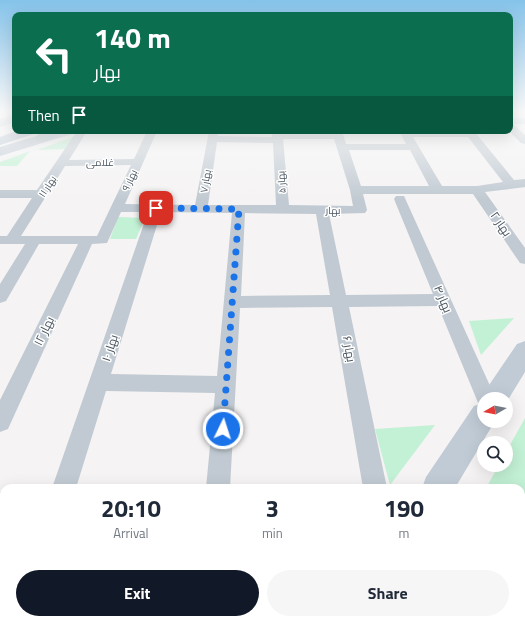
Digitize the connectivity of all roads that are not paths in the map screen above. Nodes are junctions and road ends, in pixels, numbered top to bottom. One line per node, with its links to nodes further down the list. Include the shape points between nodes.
1 (13, 141): 12 (main road)
2 (30, 141): 12 (street)
3 (76, 141): 14 (street, بهار ۱۱)
4 (147, 141): 13 (street, بهار ۹)
5 (212, 141): 25 (street, بهار ۷)
6 (277, 141): 27 (street, بهار ۵)
7 (340, 141): 10 (street)
8 (410, 141): 11 (street)
9 (477, 141): 16 (street)
10 (342, 147): 11 (street); 18 (street)
11 (413, 147): 17 (street)
12 (0, 149)
13 (138, 162): 14 (street, غلامی); 23 (street, بهار ۹)
14 (62, 163): 21 (street, بهار ۱۱)
15 (525, 183): 16 (street)
16 (512, 184): 19 (street)
17 (437, 189): 18 (street); 19 (street)
18 (356, 190): 28 (street, بهار, via 360,210)
19 (477, 190): 32 (street, بهار ۲)
20 (0, 194): 21 (street)
21 (42, 194): 29 (street, بهار ۱۱)
22 (400, 199): 34 (street, بهار ۴)
23 (117, 208): 24 (street, بهار); 31 (street, بهار ۹)
24 (156, 208): 25 (street, بهار); 38 (street, بهار ۱۰)
25 (200, 208): 26 (street, بهار)
26 (239, 209): 27 (street, بهار); 36 (street)
27 (283, 209): 28 (street, بهار)
28 (322, 210): 35 (street, بهار ۶)
29 (6, 240): 30 (street)
30 (35, 240): 31 (street); 33 (street)
31 (94, 240): 42 (street, بهار ۱۲)
32 (525, 259)
33 (0, 297)
34 (444, 300): 35 (street); 40 (street, بهار ۴)
35 (340, 301): 36 (street); 46 (street, بهار ۶)
36 (233, 302): 39 (street)
37 (525, 351): 41 (street)
38 (99, 382): 39 (street); 44 (street, بهار ۱۰)
39 (226, 385): 45 (street)
40 (483, 392)
41 (499, 392)
42 (0, 422)
43 (477, 426): 47 (street)
44 (65, 484)
45 (218, 484)
46 (374, 484)
47 (440, 484)

